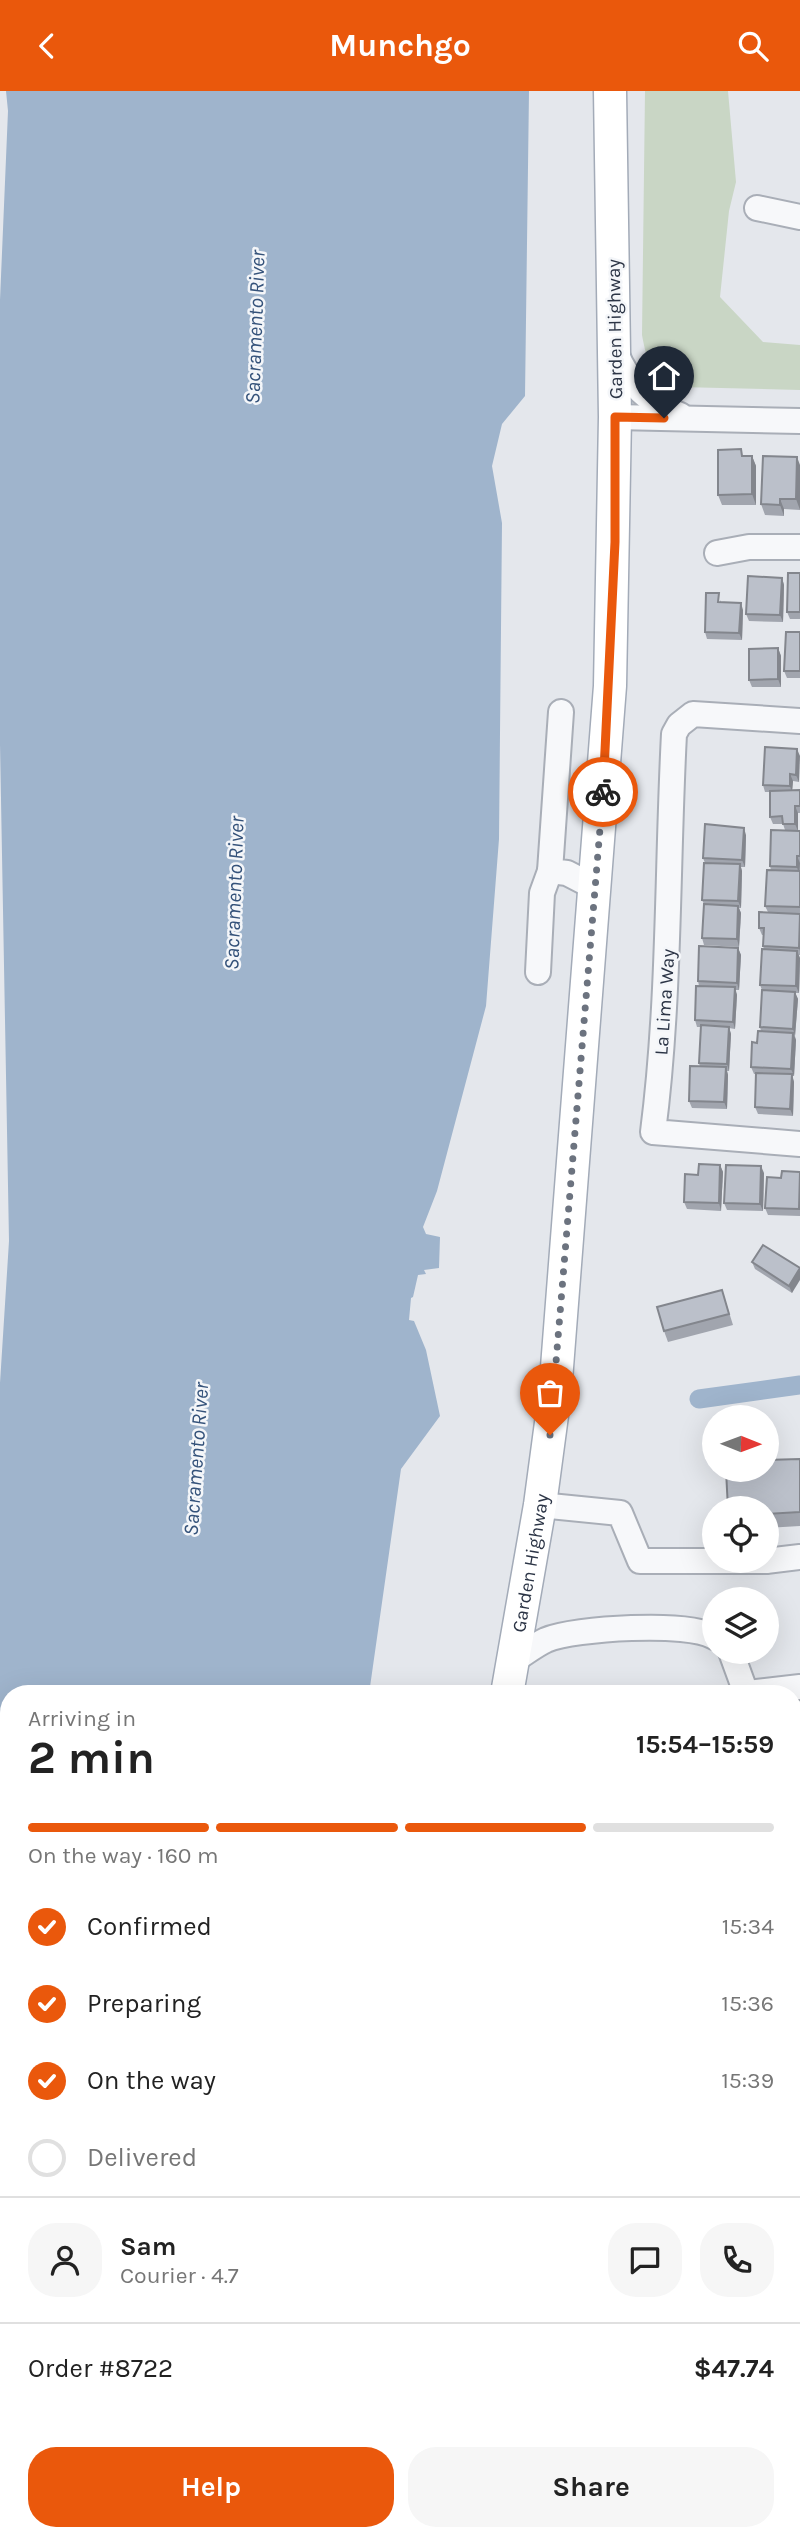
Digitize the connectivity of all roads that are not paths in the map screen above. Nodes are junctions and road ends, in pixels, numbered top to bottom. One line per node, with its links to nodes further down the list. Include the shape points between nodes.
1 (610, 91): 4 (main road, Garden Highway)
2 (757, 208): 3 (street)
3 (800, 217)
4 (614, 348): 5 (main road, Garden Highway); 6 (street, via 632,383 651,401)
5 (615, 417): 6 (street); 13 (main road, Garden Highway, via 610,673)
6 (691, 419): 7 (street)
7 (800, 421)
8 (800, 547): 9 (street)
9 (717, 552)
10 (561, 712): 12 (street)
11 (800, 720): 15 (street, La Lima Way, via 693,714 674,734 670,909 653,1132)
12 (550, 871): 13 (street, via 567,873); 14 (street, via 542,893)
13 (596, 888): 16 (main road, Garden Highway, via 555,1393)
14 (538, 972)
15 (800, 1144)
16 (540, 1505): 19 (street, via 620,1513 640,1561); 21 (main road, Garden Highway)
17 (800, 1557): 18 (street)
18 (779, 1559)
19 (702, 1561)
20 (702, 1630): 21 (street, via 584,1632 547,1640)
21 (514, 1660): 23 (main road, Garden Highway)
22 (734, 1664): 24 (street)
23 (509, 1685)
24 (740, 1685)

